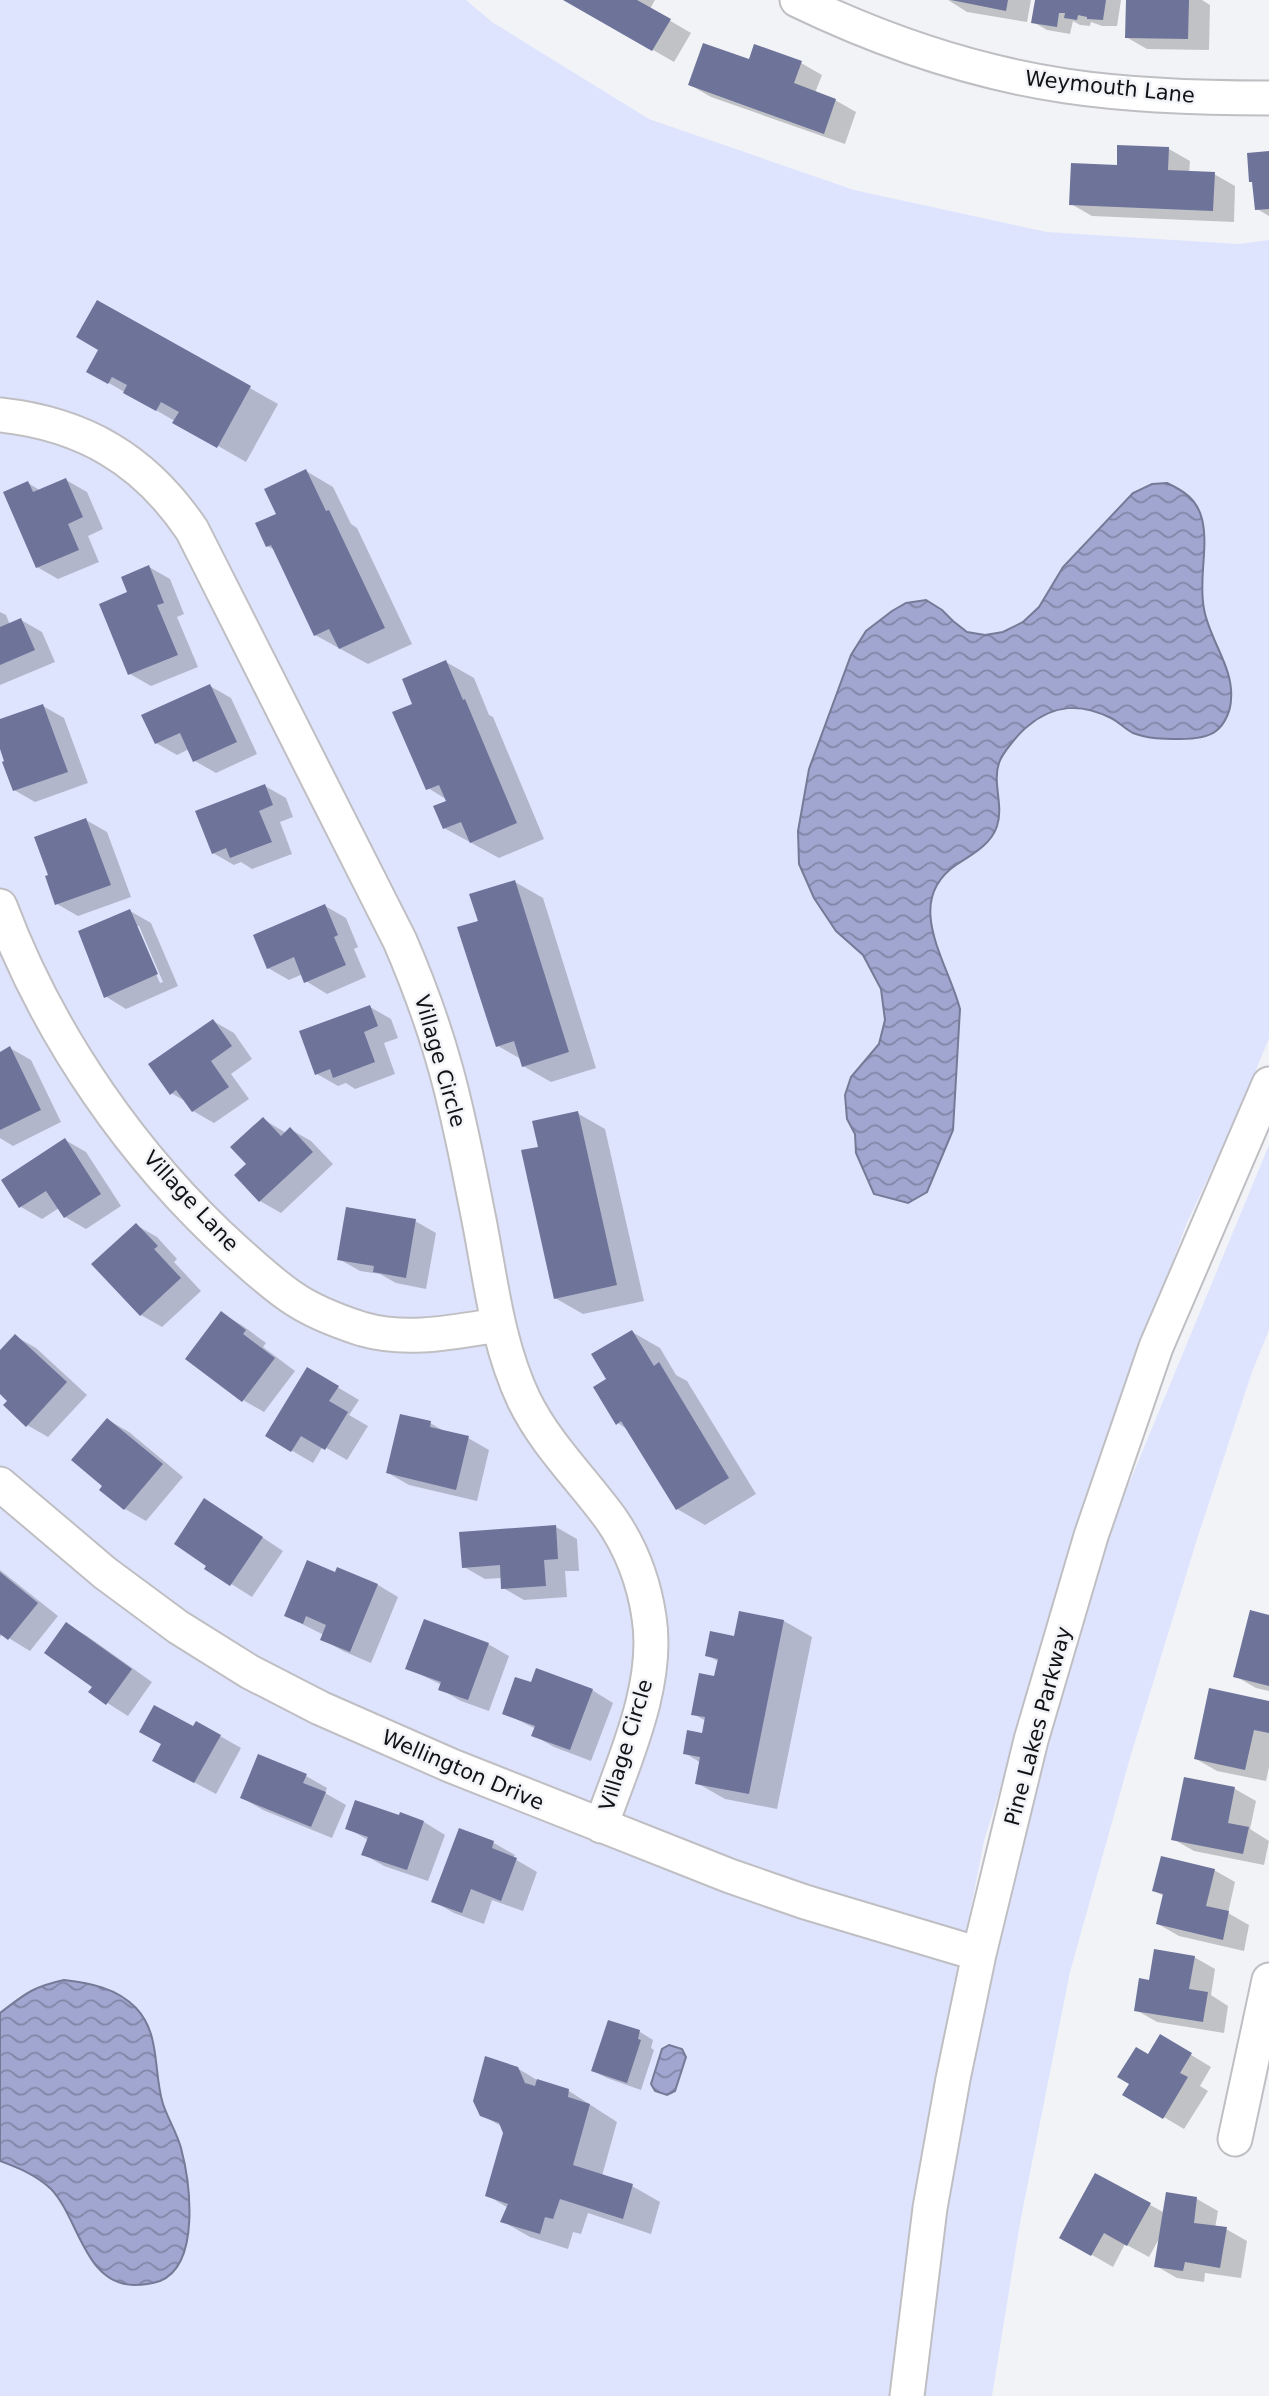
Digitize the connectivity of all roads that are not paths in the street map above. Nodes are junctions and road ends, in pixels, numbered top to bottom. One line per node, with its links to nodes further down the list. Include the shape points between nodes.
1 (797, 0): 2 (street, Weymouth Lane, via 911,47 1028,79 1126,93)
2 (1269, 98)
3 (0, 415): 6 (street, Village Circle, via 45,422 109,448 154,482 192,530 386,913 421,993 458,1117)
4 (0, 906): 6 (street, Village Lane, via 39,996 92,1082 180,1195 260,1272 306,1306 380,1333 411,1336)
5 (1269, 1084): 9 (street, Pine Lakes Parkway, via 1156,1347 1091,1536 1031,1740)
6 (498, 1325): 8 (street, Village Circle, via 534,1419 616,1528 647,1604 651,1637 648,1684)
7 (0, 1484): 8 (street, Wellington Drive, via 105,1573 250,1672 376,1734)
8 (601, 1826): 9 (street, Wellington Drive, via 805,1902)
9 (979, 1954): 12 (street, Pine Lakes Parkway, via 930,2208)
10 (1269, 1980): 11 (street)
11 (1235, 2139)
12 (907, 2396)

